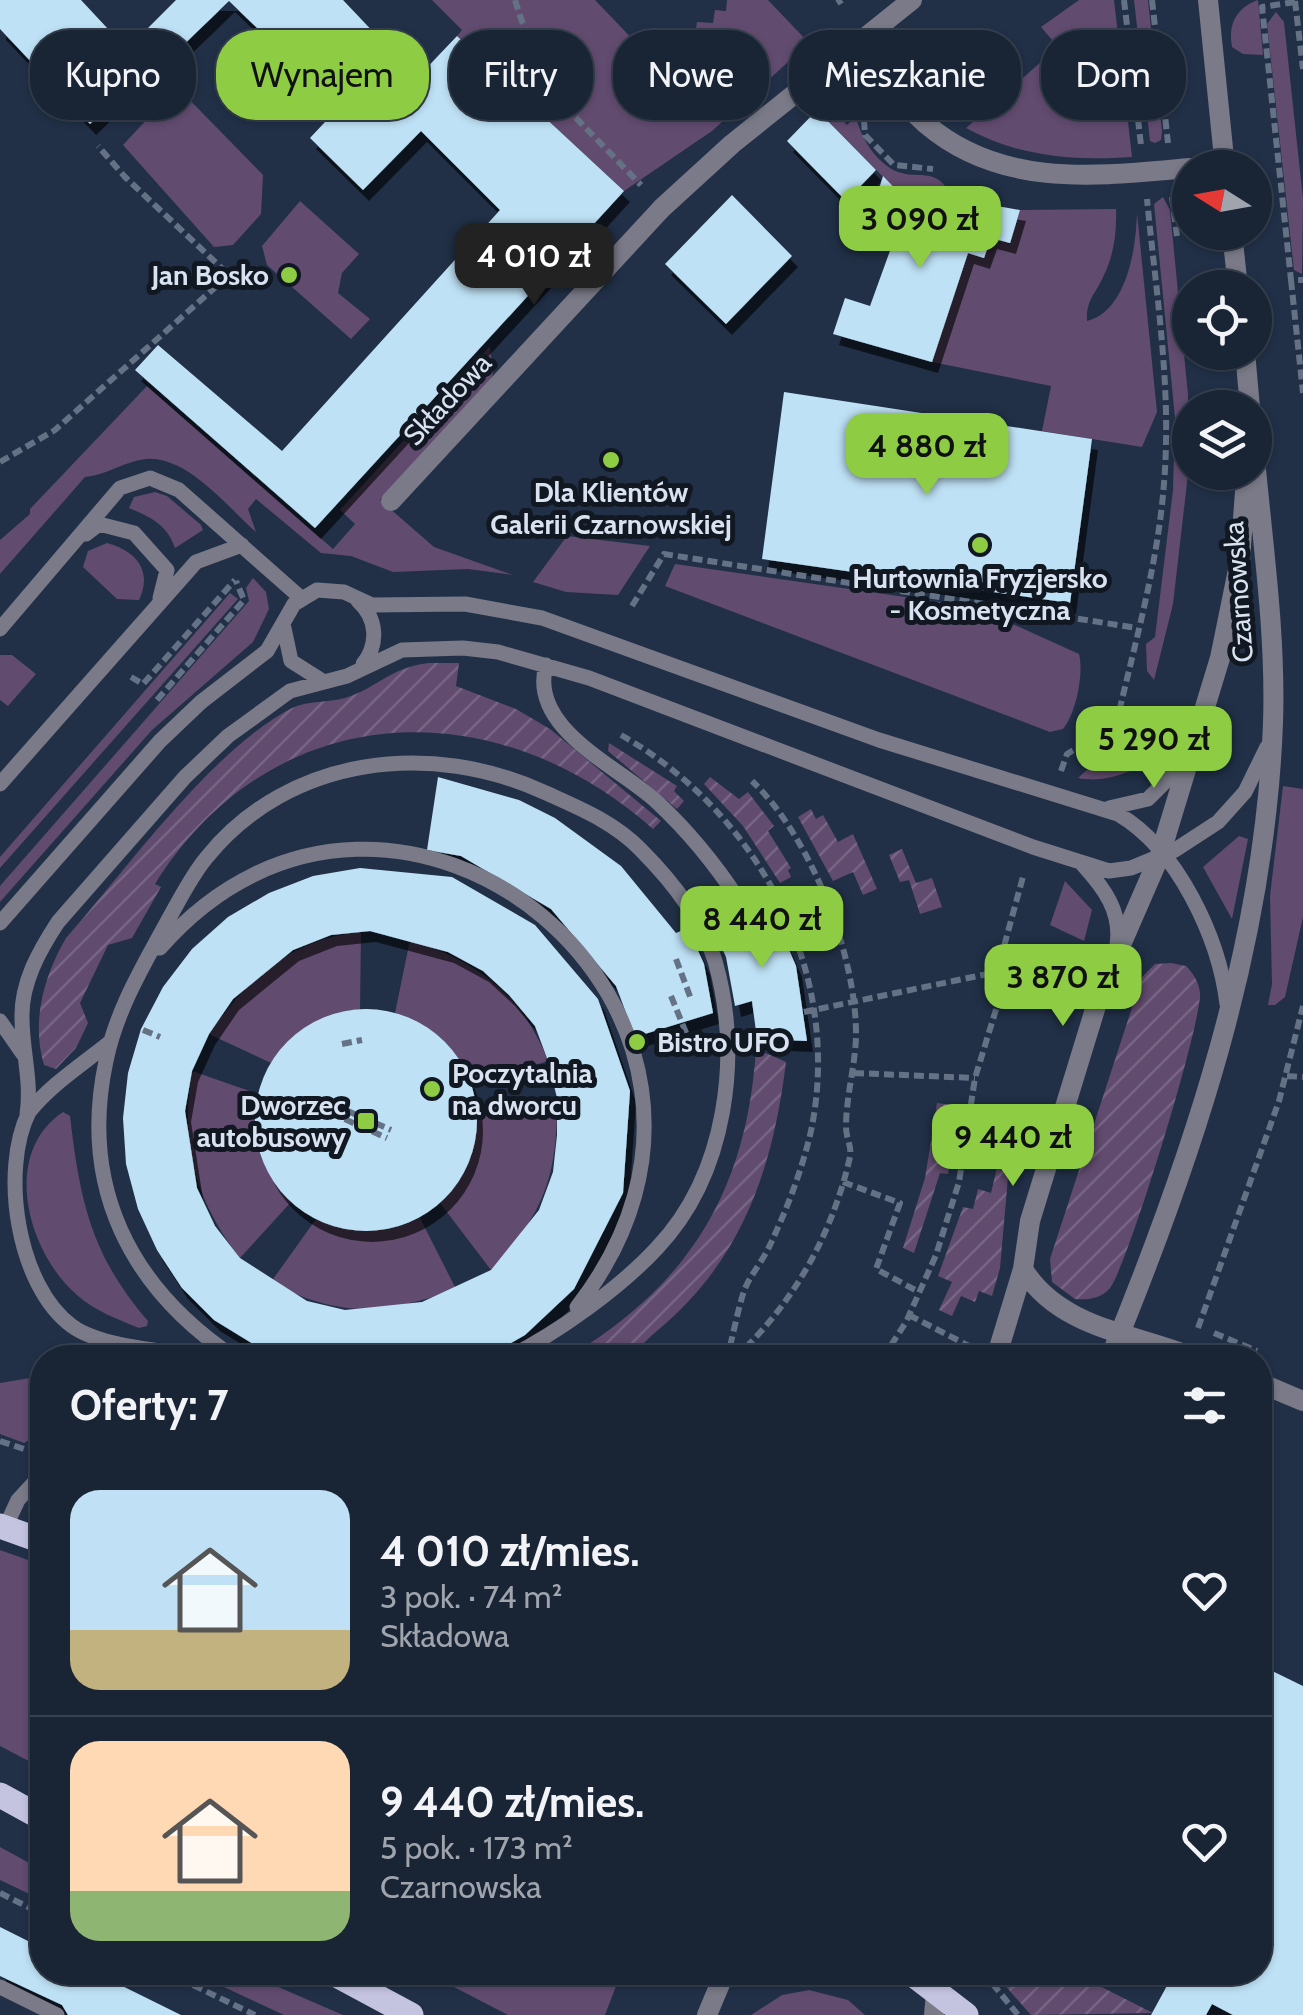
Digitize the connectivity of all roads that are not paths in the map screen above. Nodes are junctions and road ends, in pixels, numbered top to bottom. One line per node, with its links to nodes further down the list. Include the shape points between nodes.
1 (912, 0): 3 (street, Składowa)
2 (1208, 0): 6 (street)
3 (872, 30)
4 (789, 99): 10 (street, Składowa, via 662,208)
5 (923, 120): 7 (street, via 980,156 1024,171 1078,178)
6 (1223, 150)
7 (1172, 170)
8 (1244, 490): 22 (street, Czarnowska, via 1234,594)
9 (1257, 490): 21 (street, Czarnowska)
10 (391, 502)
11 (76, 542): 12 (lane, via 120,488 150,478 179,490); 15 (lane, via 99,524 134,534 166,570); 17 (lane)
12 (242, 545): 13 (lane); 15 (lane, via 196,562)
13 (301, 598): 14 (lane, via 331,589); 16 (lane)
14 (358, 601): 19 (lane, via 374,633); 24 (lane, via 465,604 542,618 879,740)
15 (156, 606): 23 (lane)
16 (284, 626): 20 (lane, via 291,661); 28 (lane, via 268,651 160,741)
17 (0, 629)
18 (546, 665): 19 (lane, via 498,652 433,647 402,650); 26 (lane); 27 (lane, via 546,702 560,722 658,802)
19 (358, 669): 20 (lane)
20 (321, 680): 34 (lane, via 290,691 228,736 58,922 24,990)
21 (1273, 724): 25 (lane, via 1258,772 1238,802 1204,832); 32 (street, Czarnowska, via 1260,869)
22 (1196, 742): 24 (lane, via 1148,799 1120,808); 25 (street, Czarnowska)
23 (0, 784)
24 (1095, 806): 25 (lane, via 1133,824)
25 (1160, 855): 26 (lane, via 1116,871); 29 (street, Czarnowska); 32 (lane, via 1212,934)
26 (1083, 866): 29 (lane, via 1112,903)
27 (738, 899)
28 (0, 923)
29 (1116, 954): 38 (street, Czarnowska, via 1030,1220)
30 (142, 970): 33 (lane); 39 (lane, via 179,927 224,892 274,867 330,854 386,851 443,861 496,881 543,912 583,953 614,1000 634,1054 644,1110 642,1166 627,1222 603,1273); 39 (lane, via 206,858 241,822 332,772 414,762 500,775 611,824 638,846 675,888 714,958 726,1015 723,1111 702,1179 660,1246)
31 (0, 1021): 34 (lane)
32 (1226, 1023): 40 (street, Czarnowska)
33 (110, 1042): 35 (lane); 42 (lane, via 99,1095 109,1201 159,1294)
34 (27, 1062): 35 (lane)
35 (28, 1114): 36 (lane)
36 (14, 1139): 37 (lane); 41 (lane, via 8,1194 13,1228 52,1307 74,1328)
37 (0, 1154)
38 (1023, 1269): 40 (street, via 1055,1308); 44 (street, Czarnowska)
39 (568, 1318): 43 (lane)
40 (1120, 1332): 45 (street, Czarnowska); 46 (street)
41 (138, 1345)
42 (216, 1345)
43 (527, 1345)
44 (1000, 1345)
45 (1115, 1345)
46 (1158, 1345)
47 (1272, 1388): 48 (street)
48 (1303, 1400)
49 (30, 1487): 50 (lane)
50 (3, 1526): 51 (main road)
51 (30, 1536)
52 (0, 1795): 53 (main road)
53 (30, 1811)
54 (355, 1985): 59 (main road)
55 (719, 1985): 60 (street)
56 (0, 1987): 58 (lane)
57 (936, 1993): 61 (main road)
58 (57, 2015)
59 (412, 2015)
60 (707, 2015)
61 (966, 2015)

